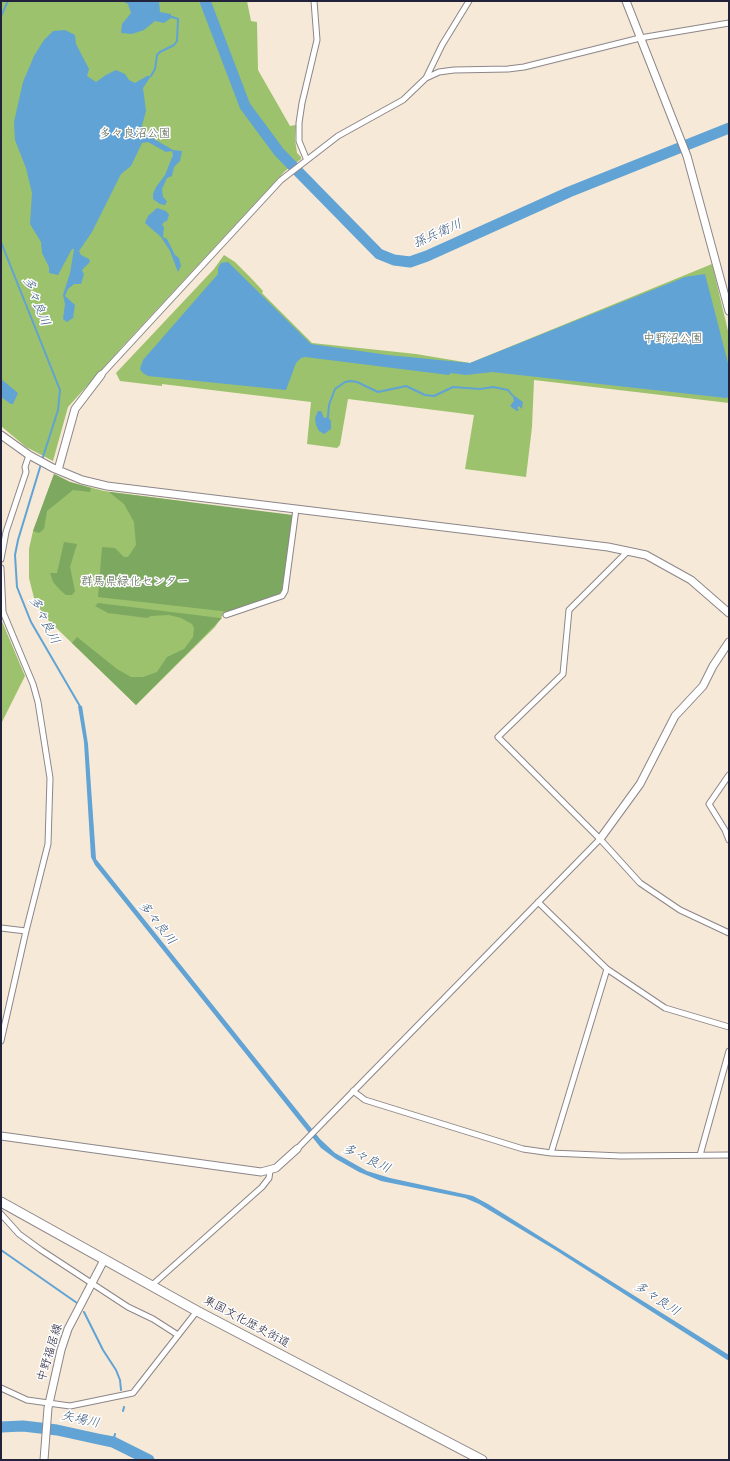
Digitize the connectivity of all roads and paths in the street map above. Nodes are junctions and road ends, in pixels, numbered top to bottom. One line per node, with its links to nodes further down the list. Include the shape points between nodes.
1 (314, 1): 7 (street, via 317,40 299,123 299,141)
2 (469, 1): 6 (street, via 442,45)
3 (626, 1): 5 (street)
4 (729, 23): 5 (street)
5 (640, 38): 6 (street, via 524,67 454,70 439,72); 8 (street, via 687,154)
6 (426, 78): 7 (street, via 395,105 355,125)
7 (304, 160): 9 (street, via 289,172 170,298)
8 (729, 311)
9 (101, 375): 12 (street, via 75,409)
10 (1, 435): 11 (street)
11 (30, 456): 12 (street); 15 (street, via 6,532)
12 (58, 470): 13 (street, via 82,480 107,486)
13 (296, 509): 14 (street); 19 (street, via 285,591 282,596)
14 (628, 551): 18 (street, via 646,555 691,580); 22 (street, via 569,610 563,674 498,737)
15 (1, 559)
16 (1, 568): 17 (street)
17 (2, 612): 26 (street, via 36,696 43,725 50,778 48,844)
18 (729, 613)
19 (226, 615)
20 (729, 642): 22 (street, via 713,666 704,686 675,716 640,784)
21 (729, 775): 23 (street, via 709,804)
22 (600, 839): 24 (street); 27 (street, via 653,893 680,910)
23 (729, 840)
24 (538, 902): 28 (street); 32 (street)
25 (1, 928): 26 (street)
26 (26, 931): 30 (street)
27 (729, 933)
28 (607, 969): 29 (street, via 665,1008); 35 (street)
29 (729, 1027)
30 (1, 1041)
31 (729, 1052): 36 (street)
32 (353, 1091): 34 (street); 35 (street, via 365,1100 505,1144)
33 (1, 1136): 38 (street, via 232,1169)
34 (297, 1149): 38 (street)
35 (551, 1153): 36 (street, via 621,1156)
36 (700, 1155): 37 (street)
37 (729, 1155)
38 (270, 1171): 43 (street, via 269,1178 262,1187)
39 (1, 1202): 41 (highway, 東国文化歴史街道)
40 (1, 1214): 42 (street, via 19,1234)
41 (104, 1260): 42 (street, 中野福居線); 43 (highway, 東国文化歴史街道)
42 (92, 1283): 45 (street); 47 (street, 中野福居線, via 68,1328)
43 (152, 1286): 44 (highway, 東国文化歴史街道)
44 (196, 1311): 45 (street); 49 (highway, 東国文化歴史街道)
45 (178, 1335): 47 (street, via 133,1394 70,1406)
46 (1, 1388): 47 (street, via 27,1400)
47 (48, 1405): 48 (street, 中野福居線)
48 (44, 1460)
49 (482, 1460)

